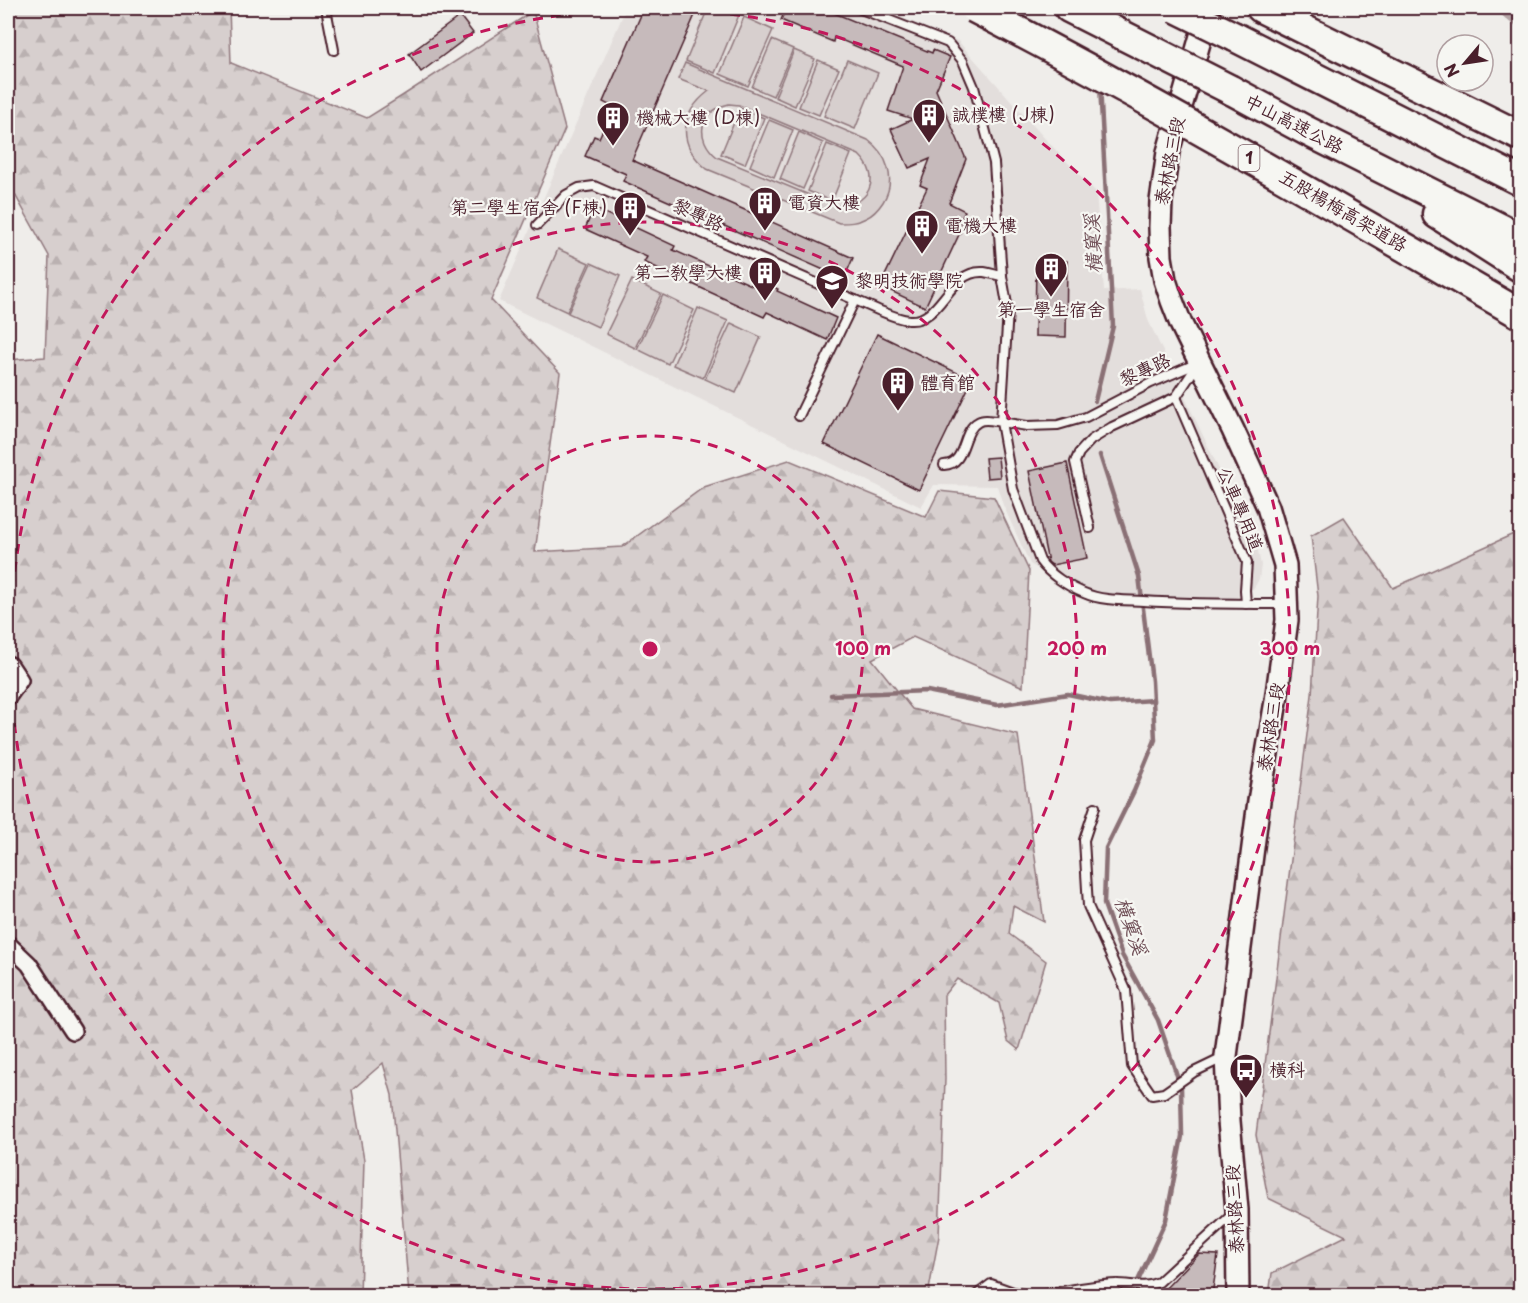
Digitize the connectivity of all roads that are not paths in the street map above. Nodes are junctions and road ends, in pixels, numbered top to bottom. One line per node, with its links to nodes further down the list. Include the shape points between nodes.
1 (329, 8): 9 (lane)
2 (858, 8): 18 (lane, via 948,43 963,61 994,163)
3 (969, 8): 10 (lane)
4 (975, 8): 20 (highway, 五股楊梅高架道路 / 1, bridge, via 1168,111)
5 (1069, 8): 11 (highway, 中山高速公路, bridge)
6 (1176, 8): 8 (highway, bridge)
7 (1209, 8): 8 (highway); 10 (main road, 泰林路三段)
8 (1246, 23): 12 (highway); 13 (highway); 14 (highway)
9 (334, 50)
10 (1177, 121): 21 (main road, 泰林路三段, via 1162,192 1161,256 1172,302)
11 (1307, 131): 16 (highway, 中山高速公路); 17 (highway)
12 (1521, 136)
13 (1521, 161)
14 (1521, 181)
15 (537, 225): 19 (lane, 黎專路, via 566,195 594,186)
16 (1521, 238)
17 (1521, 267)
18 (1002, 276): 19 (lane, 黎專路, via 971,273 959,280 933,310 910,320); 24 (lane, via 1008,310)
19 (855, 300): 23 (lane)
20 (1521, 314)
21 (1199, 362): 22 (lane); 24 (lane, 黎專路, via 1086,417 1058,425); 28 (main road, 泰林路三段, via 1268,507 1285,565)
22 (1176, 397): 26 (lane, via 1112,427 1090,440 1079,453 1075,462); 27 (lane, 公車專用道, via 1247,562)
23 (799, 416)
24 (1002, 422): 25 (lane, 黎專路, via 977,422 956,461); 27 (lane, via 1013,489 1047,570 1083,593 1103,598)
25 (944, 465)
26 (1090, 528)
27 (1246, 604): 28 (lane)
28 (1287, 604): 34 (main road, 泰林路三段)
29 (8, 666): 30 (street, via 20,680)
30 (8, 697)
31 (1095, 807): 34 (lane, via 1084,840 1088,906 1126,990 1132,1066 1152,1095 1164,1093)
32 (8, 944): 33 (street, via 29,964)
33 (73, 1031)
34 (1226, 1056): 35 (main road, 泰林路三段)
35 (1237, 1210): 36 (lane, via 1159,1282 1149,1287); 40 (main road, 泰林路三段)
36 (1121, 1285): 38 (lane); 39 (lane)
37 (975, 1296): 38 (lane, via 991,1284)
38 (1035, 1296)
39 (1112, 1296)
40 (1238, 1296)

